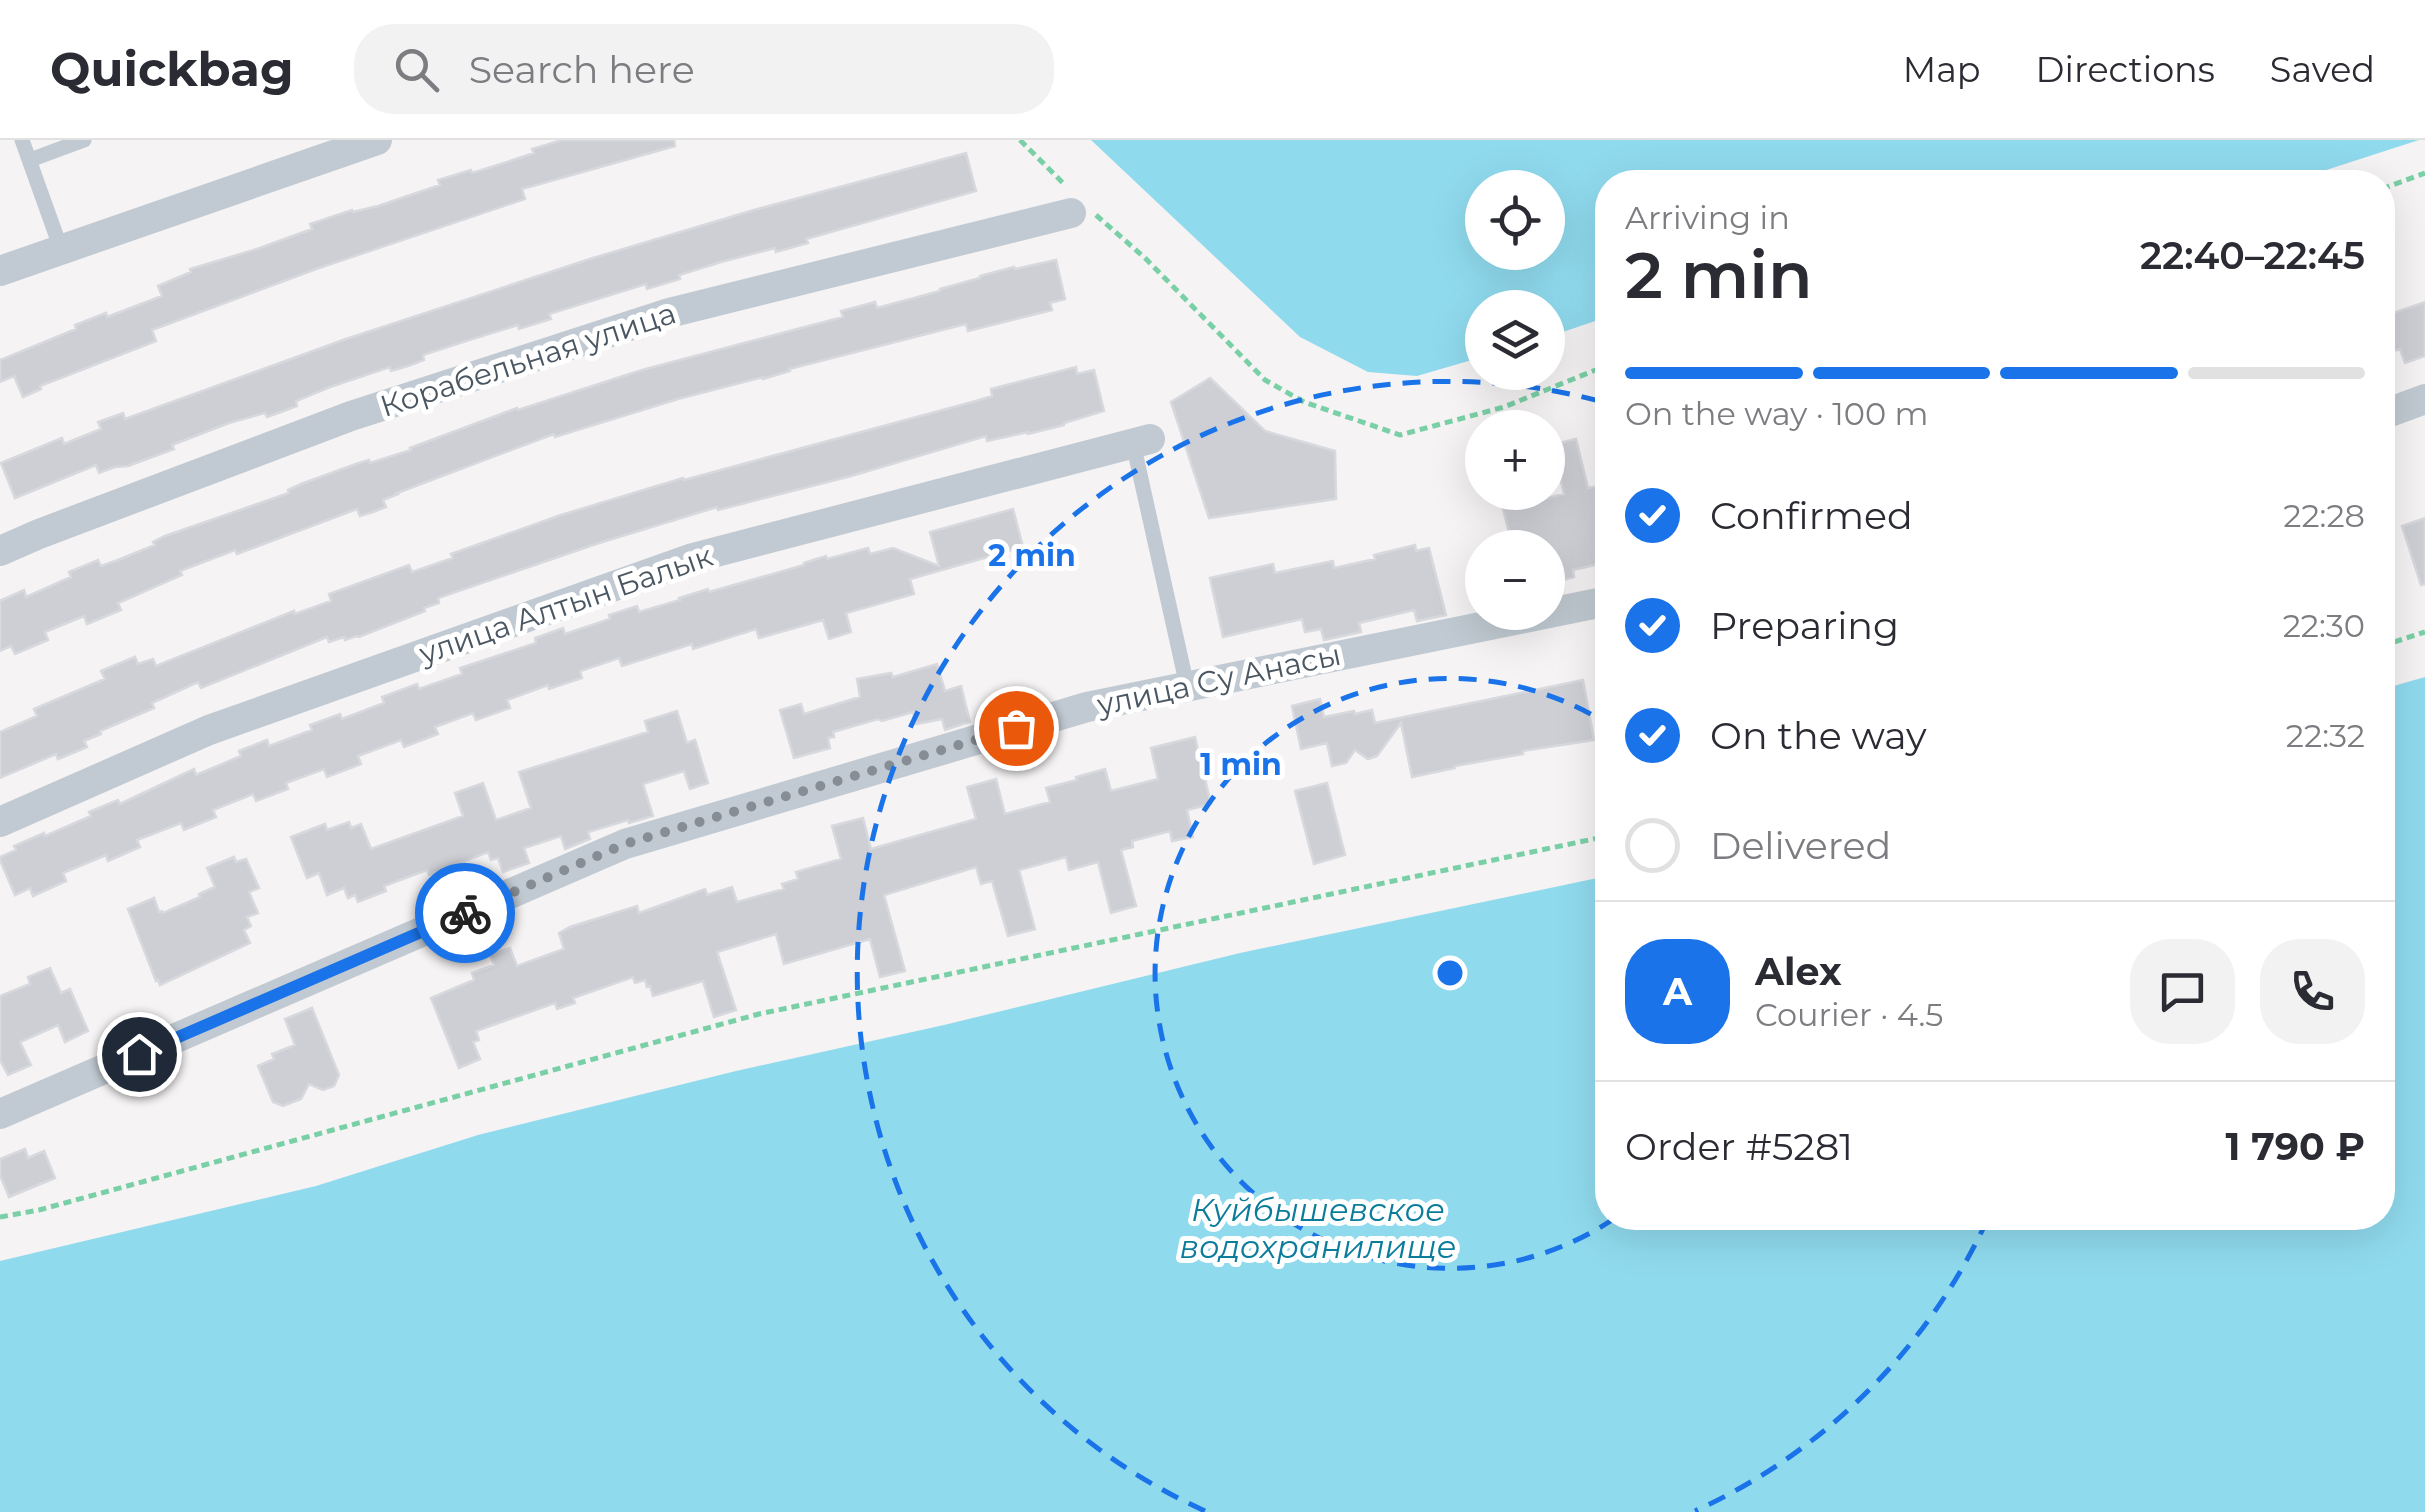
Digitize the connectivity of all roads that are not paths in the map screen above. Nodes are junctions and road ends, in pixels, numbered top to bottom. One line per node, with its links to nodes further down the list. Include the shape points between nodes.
1 (22, 140): 4 (lane)
2 (84, 140): 4 (lane)
3 (362, 142): 6 (street)
4 (30, 160): 6 (lane)
5 (1078, 205): 11 (street, Корабельная улица, via 669,314 351,416)
6 (61, 249): 7 (street)
7 (0, 271)
8 (2425, 399): 9 (street)
9 (2395, 410)
10 (1142, 441): 13 (lane); 14 (street, улица Алтын Балык, via 692,558 208,730)
11 (0, 551)
12 (1595, 604): 13 (street, улица Су Анасы)
13 (1188, 686): 15 (street, улица Су Анасы, via 1087,707 625,844)
14 (0, 822)
15 (0, 1114)

